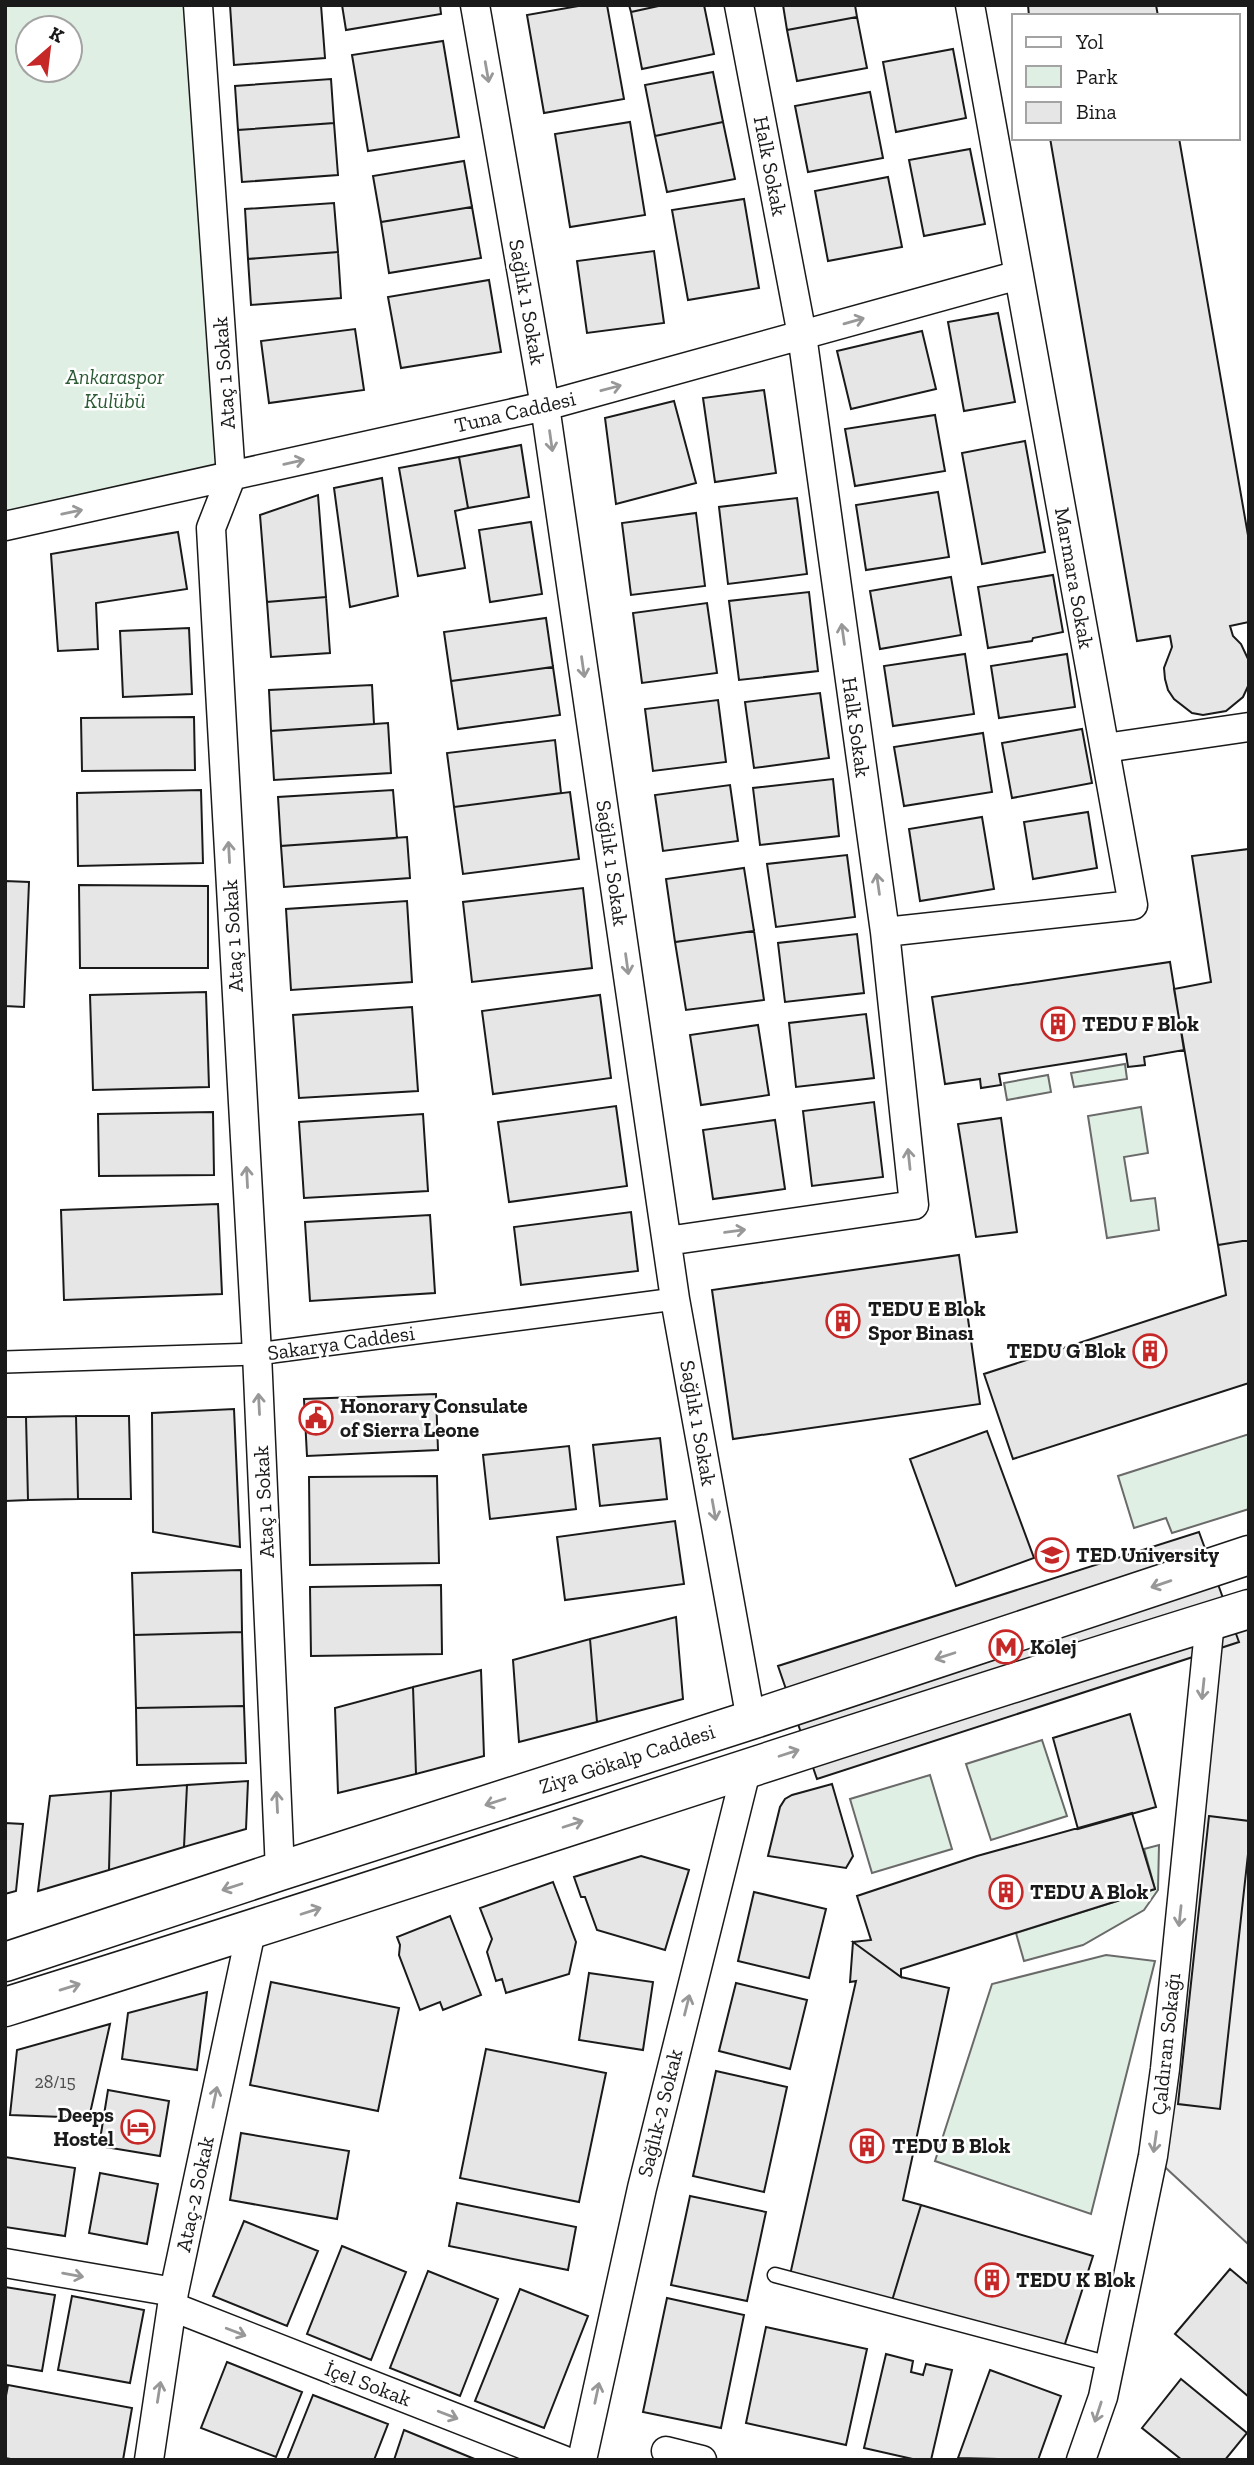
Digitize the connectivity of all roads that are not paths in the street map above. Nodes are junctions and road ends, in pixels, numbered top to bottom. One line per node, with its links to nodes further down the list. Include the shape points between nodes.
1 (198, 5): 8 (street, Ataç 1 Sokak)
2 (475, 5): 7 (street, Sağlık 1 Sokak, one-way to 7)
3 (739, 5): 6 (street, Halk Sokak)
4 (970, 5): 5 (street, Marmara Sokak)
5 (1019, 275): 6 (street, Tuna Caddesi, one-way to 5); 11 (street, Marmara Sokak)
6 (802, 335): 7 (street, Tuna Caddesi, one-way to 6); 12 (street, Halk Sokak, one-way to 6)
7 (545, 406): 8 (street, Tuna Caddesi, one-way to 7); 13 (street, Sağlık 1 Sokak, one-way to 13)
8 (231, 477): 9 (street, Tuna Caddesi, one-way to 8); 15 (street, Ataç 1 Sokak, one-way to 8, via 211,528)
9 (5, 526)
10 (1249, 727): 11 (street)
11 (1105, 748): 12 (street, Marmara Sokak, via 1133,905)
12 (885, 932): 13 (street, Halk Sokak, one-way to 12, via 914,1205)
13 (667, 1241): 14 (street, Sağlık 1 Sokak)
14 (675, 1299): 15 (street, Sakarya Caddesi); 20 (street, Sağlık 1 Sokak, one-way to 20)
15 (257, 1354): 16 (street, Sakarya Caddesi); 22 (street, Ataç 1 Sokak, one-way to 15)
16 (5, 1362)
17 (1249, 1555): 20 (main road, Ziya Gökalp Caddesi, one-way to 20)
18 (1249, 1609): 19 (main road)
19 (1210, 1621): 21 (main road, one-way to 19); 29 (street, Çaldıran Sokağı, one-way to 29, via 1165,2069 1153,2156)
20 (751, 1720): 22 (main road, Ziya Gökalp Caddesi, one-way to 22)
21 (747, 1767): 23 (main road, one-way to 21); 34 (street, Sağlık-2 Sokak, one-way to 21, via 642,2188)
22 (280, 1871): 24 (main road, Ziya Gökalp Caddesi, one-way to 24)
23 (251, 1931): 25 (main road, one-way to 23); 28 (street, Ataç-2 Sokak, one-way to 23)
24 (5, 1962)
25 (5, 2007)
26 (5, 2263): 28 (street, İçel Sokak, one-way to 28)
27 (775, 2275): 29 (lane)
28 (173, 2300): 32 (street, Ataç-2 Sokak, one-way to 28); 33 (street, İçel Sokak, one-way to 33)
29 (1110, 2364): 31 (street, Çaldıran Sokağı, one-way to 31)
30 (666, 2451): 35 (street)
31 (1086, 2457)
32 (149, 2460)
33 (563, 2460)
34 (582, 2460)
35 (702, 2460)

